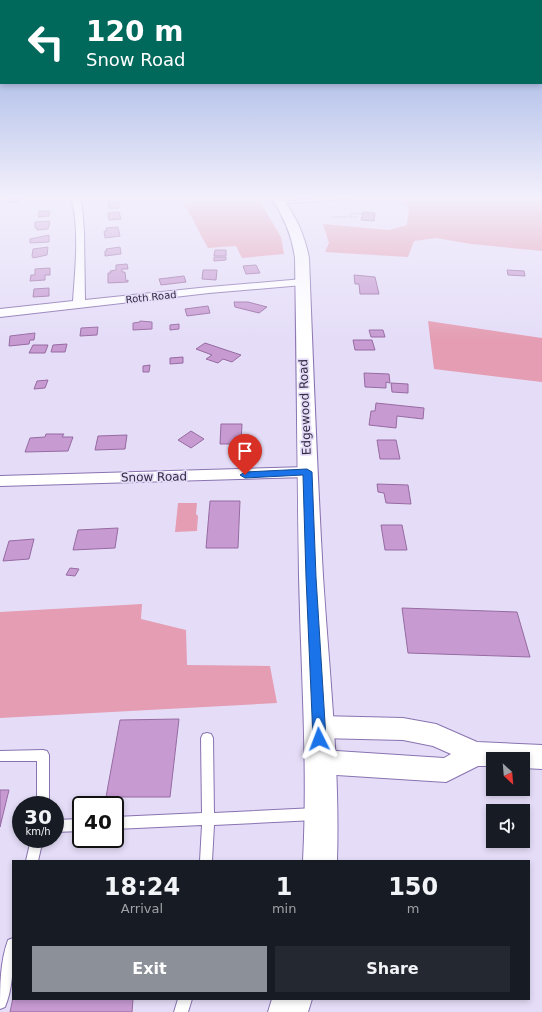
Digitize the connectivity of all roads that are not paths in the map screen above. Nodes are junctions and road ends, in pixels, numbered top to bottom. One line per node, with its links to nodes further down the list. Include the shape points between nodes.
1 (79, 245): 4 (street)
2 (300, 245): 3 (street, Edgewood Road)
3 (303, 282): 4 (street, Roth Road); 6 (street, Edgewood Road)
4 (79, 304): 5 (street, Roth Road)
5 (0, 313)
6 (307, 472): 7 (street, Snow Road); 8 (street, Edgewood Road)
7 (0, 481)
8 (319, 727): 10 (street, via 403,729 436,735); 13 (street, Edgewood Road)
9 (207, 738): 16 (lane)
10 (476, 754): 12 (street); 13 (street, via 446,770)
11 (0, 756): 14 (lane, via 43,755)
12 (542, 757)
13 (321, 762): 15 (street, Edgewood Road)
14 (43, 796)
15 (322, 813): 16 (lane); 21 (street, Edgewood Road)
16 (208, 819): 17 (lane); 20 (lane)
17 (124, 823)
18 (35, 848): 19 (lane)
19 (32, 860)
20 (206, 860)
21 (320, 860)
22 (12, 949): 25 (lane)
23 (185, 1000): 26 (lane)
24 (292, 1000): 27 (street)
25 (0, 1002)
26 (181, 1012)
27 (288, 1012)

